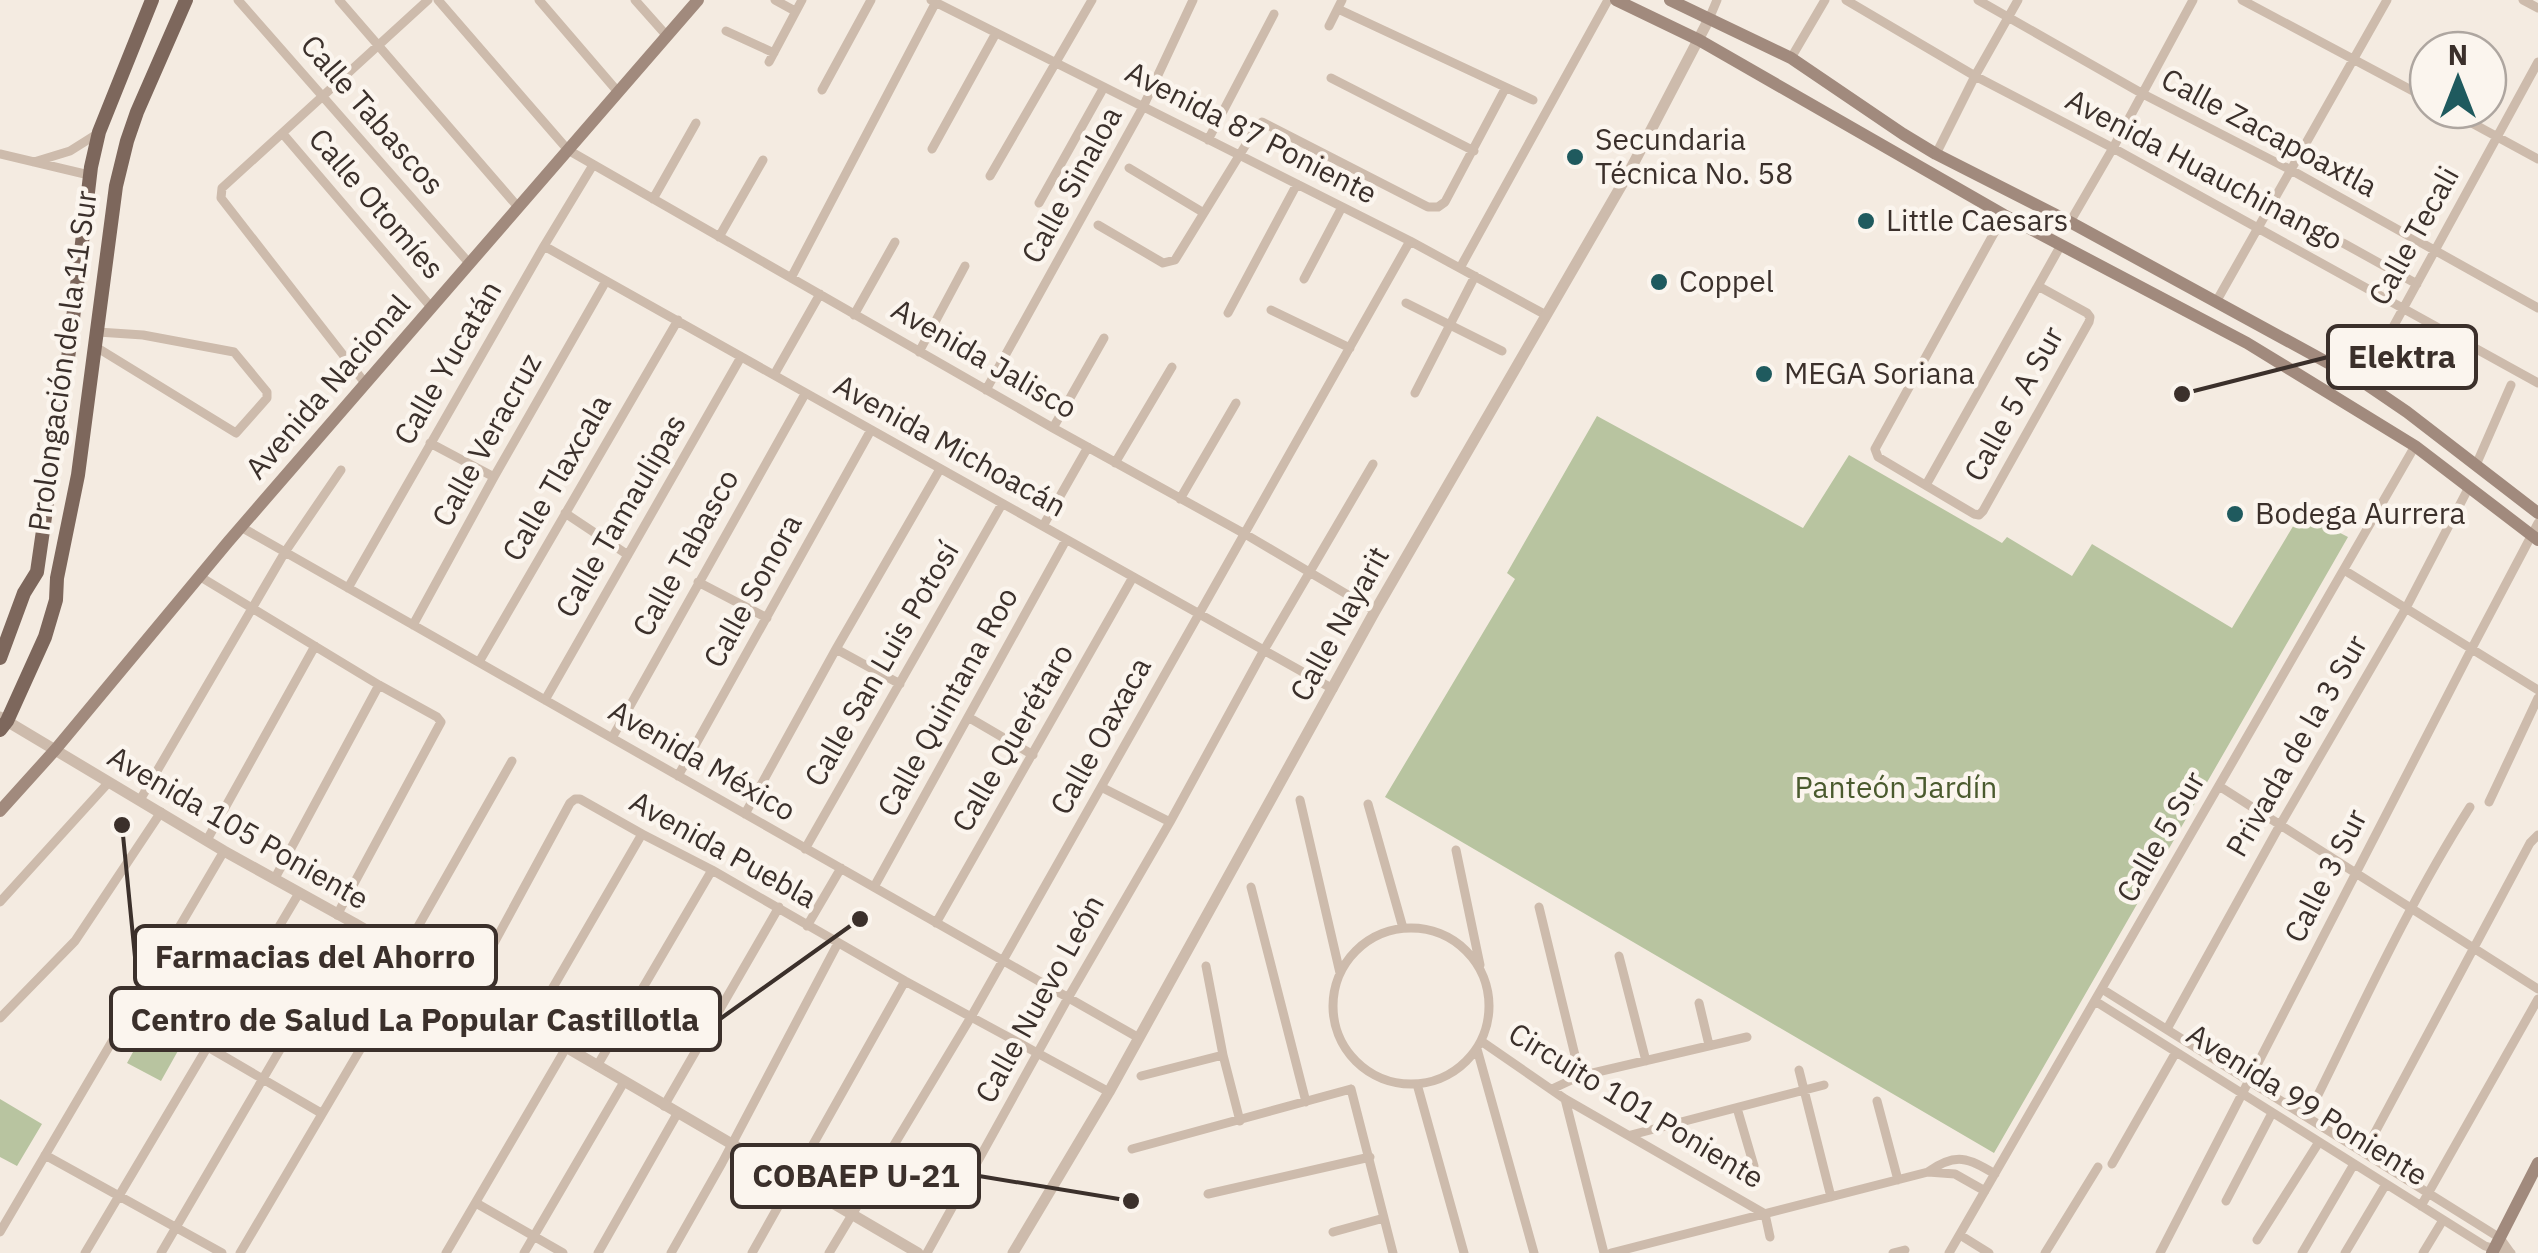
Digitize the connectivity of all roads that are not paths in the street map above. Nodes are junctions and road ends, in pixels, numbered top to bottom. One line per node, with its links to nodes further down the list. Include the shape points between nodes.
1 (152, 0): 57 (main road, Prolongación de la 11 Sur)
2 (186, 0): 115 (main road, Prolongación de la 11 Sur, via 127,142)
3 (238, 0): 52 (street, Calle Tabascos)
4 (338, 0): 39 (street)
5 (428, 0): 39 (street)
6 (438, 0): 63 (street, Avenida Jalisco)
7 (538, 0): 50 (street)
8 (636, 0): 37 (street)
9 (698, 0): 37 (main road, Avenida Nacional)
10 (775, 0): 30 (street)
11 (802, 0): 30 (street)
12 (871, 0): 49 (street)
13 (1092, 0): 43 (street)
14 (1193, 0): 54 (street, Calle Sinaloa)
15 (1608, 0): 95 (street)
16 (1616, 0): 38 (main road)
17 (1670, 0): 33 (main road)
18 (1717, 0): 33 (street)
19 (1825, 0): 40 (street)
20 (1846, 0): 44 (street, Avenida Huauchinango)
21 (1978, 0): 32 (street, Calle Zacapoaxtla)
22 (2018, 0): 32 (street)
23 (2193, 0): 51 (street)
24 (2242, 0): 41 (street)
25 (2387, 0): 41 (street)
26 (2523, 0): 29 (street)
27 (934, 1): 36 (street, Avenida 87 Poniente); 97 (street)
28 (1340, 4): 34 (street); 48 (street)
29 (2538, 8)
30 (795, 12): 35 (street, via 771,58)
31 (1274, 14): 60 (street)
32 (2010, 18): 44 (street); 51 (street, Calle Zacapoaxtla)
33 (1709, 19): 38 (street, Calle Nayarit); 40 (main road)
34 (1329, 26)
35 (726, 31)
36 (996, 32): 43 (street, Avenida 87 Poniente); 61 (street)
37 (667, 36): 50 (main road, Avenida Nacional)
38 (1699, 40): 82 (main road); 111 (street, Calle Nayarit)
39 (378, 46): 52 (street); 79 (street)
40 (1791, 58): 66 (main road)
41 (2354, 58): 47 (street); 73 (street)
42 (2538, 62): 59 (street, Calle Tecali)
43 (1057, 64): 46 (street, Avenida 87 Poniente); 75 (street)
44 (1975, 76): 62 (street, Avenida Huauchinango); 66 (street)
45 (1331, 78): 64 (street)
46 (1104, 87): 54 (street, Avenida 87 Poniente); 78 (street)
47 (2408, 88)
48 (1506, 89): 53 (street); 64 (street)
49 (822, 90)
50 (618, 92): 63 (main road, Avenida Nacional)
51 (2143, 94): 62 (street); 73 (street, Calle Zacapoaxtla)
52 (322, 96): 58 (street); 93 (street, Calle Tabascos)
53 (1533, 100)
54 (1143, 107): 60 (street, Avenida 87 Poniente); 126 (street, Calle Sinaloa)
55 (696, 124): 77 (street)
56 (2484, 130): 59 (street)
57 (99, 132): 70 (street, via 70,151); 74 (main road, Prolongación de la 11 Sur)
58 (282, 134): 105 (street, Calle Otomíes); 122 (street, via 222,188 222,198)
59 (2496, 137): 69 (street); 92 (street, Calle Tecali)
60 (1208, 140): 67 (street, Avenida 87 Poniente)
61 (932, 148)
62 (2114, 148): 83 (street); 85 (street, Avenida Huauchinango)
63 (568, 150): 71 (street, Avenida Jalisco); 79 (main road, Avenida Nacional)
64 (1474, 151): 67 (street, via 1438,208 1262,122)
65 (0, 154): 70 (street)
66 (1936, 154): 83 (main road)
67 (1240, 156): 76 (street, Avenida 87 Poniente); 81 (street)
68 (763, 160): 86 (street)
69 (2538, 160)
70 (32, 162): 74 (street)
71 (593, 165): 77 (street, Avenida Jalisco); 91 (street, Calle Yucatán)
72 (1129, 168): 81 (street)
73 (2291, 170): 85 (street); 92 (street, Calle Zacapoaxtla)
74 (89, 176): 170 (main road, Prolongación de la 11 Sur, via 37,572)
75 (990, 176)
76 (1297, 184): 80 (street, Avenida 87 Poniente); 110 (street)
77 (653, 199): 86 (street, Avenida Jalisco)
78 (1038, 203)
79 (518, 207): 93 (main road, Avenida Nacional)
80 (1342, 207): 87 (street, Avenida 87 Poniente); 98 (street)
81 (1204, 213): 84 (street, via 1176,260 1164,263)
82 (2004, 214): 90 (main road); 141 (street, via 1875,448 1878,457)
83 (2070, 222): 103 (main road)
84 (1098, 225)
85 (2258, 227): 103 (street); 106 (street, Avenida Huauchinango)
86 (719, 236): 97 (street, Avenida Jalisco)
87 (1410, 241): 95 (street, Avenida 87 Poniente); 116 (street, Calle Oaxaca)
88 (895, 242): 109 (street)
89 (2344, 243): 100 (street)
90 (2061, 245): 101 (street); 133 (main road, via 2246,343)
91 (544, 246): 99 (street, Avenida Michoacán); 132 (street, Calle Yucatán)
92 (2436, 252): 100 (street, Calle Tecali); 107 (street, Calle Zacapoaxtla)
93 (469, 263): 105 (main road, Avenida Nacional)
94 (964, 266): 118 (street)
95 (1460, 268): 96 (street, Avenida 87 Poniente)
96 (1476, 276): 111 (street, Avenida 87 Poniente); 113 (street)
97 (791, 278): 102 (street, Avenida Jalisco)
98 (1304, 278)
99 (606, 280): 112 (street, Avenida Michoacán); 140 (street, Calle Veracruz)
100 (2417, 284): 106 (street, Calle Tecali)
101 (2038, 286): 141 (street); 141 (street, Calle 5 A Sur, via 2090,318 1979,514)
102 (820, 294): 109 (street, Avenida Jalisco); 121 (street)
103 (2216, 302): 123 (main road)
104 (1406, 304): 113 (street)
105 (431, 307): 122 (main road, Avenida Nacional)
106 (2403, 307): 123 (street, Calle Tecali); 124 (street, Avenida Huauchinango)
107 (2538, 308)
108 (1270, 310): 116 (street)
109 (854, 314): 118 (street, Avenida Jalisco)
110 (1228, 314)
111 (1546, 315): 162 (street, Calle Nayarit)
112 (678, 320): 119 (street, Avenida Michoacán); 145 (street, Calle Tlaxcala)
113 (1451, 327): 117 (street); 127 (street)
114 (1104, 338): 130 (street)
115 (97, 340): 115 (street, via 143,334 234,352 268,395 236,433 120,362); 179 (main road, Prolongación de la 11 Sur, via 56,600)
116 (1350, 348): 150 (street, Calle Oaxaca)
117 (1502, 351)
118 (919, 352): 126 (street, Avenida Jalisco)
119 (741, 357): 121 (street, Avenida Michoacán); 153 (street, Calle Tamaulipas)
120 (1172, 367): 135 (street)
121 (774, 375): 128 (street, Avenida Michoacán)
122 (365, 382): 148 (main road, Avenida Nacional)
123 (2363, 382): 137 (main road)
124 (2538, 383)
125 (2511, 384): 137 (street)
126 (986, 390): 130 (street, Avenida Jalisco)
127 (1415, 393)
128 (806, 394): 131 (street, Avenida Michoacán); 158 (street, Calle Tabasco)
129 (1236, 403): 143 (street)
130 (1053, 428): 134 (street, Avenida Jalisco)
131 (872, 430): 138 (street, Avenida Michoacán); 164 (street, Calle Sonora)
132 (430, 444): 140 (street); 159 (street, Calle Yucatán)
133 (2415, 446): 142 (main road); 154 (street, Calle 5 Sur)
134 (1088, 447): 135 (street, Avenida Jalisco); 147 (street)
135 (1115, 463): 143 (street, Avenida Jalisco)
136 (1373, 464): 155 (street, Calle Nuevo León)
137 (2476, 465): 146 (main road)
138 (940, 469): 144 (street, Avenida Michoacán); 168 (street)
139 (341, 470): 152 (street)
140 (494, 477): 165 (street, Calle Veracruz)
141 (1926, 484)
142 (2469, 487): 149 (main road); 160 (street, Privada de la 3 Sur)
143 (1180, 499): 150 (street, Avenida Jalisco)
144 (1002, 504): 147 (street, Avenida Michoacán); 172 (street, Calle San Luis Potosí)
145 (565, 513): 153 (street); 171 (street, Calle Tlaxcala)
146 (2538, 514)
147 (1043, 526): 151 (street, Avenida Michoacán)
148 (240, 527): 152 (street, Avenida México); 156 (main road, Avenida Nacional)
149 (2536, 533): 167 (street, Calle 3 Sur)
150 (1245, 534): 155 (street, Avenida Jalisco); 163 (street, Calle Oaxaca)
151 (1066, 540): 157 (street, Avenida Michoacán); 178 (street, Calle Quintana Roo)
152 (285, 552): 159 (street, Avenida México); 161 (street)
153 (628, 556): 177 (street, Calle Tamaulipas)
154 (2344, 570): 160 (street); 187 (street, Calle 5 Sur)
155 (1308, 572): 162 (street, Avenida Jalisco); 169 (street, Calle Nuevo León)
156 (199, 576): 161 (street); 181 (main road, Avenida Nacional)
157 (1133, 577): 163 (street, Avenida Michoacán); 182 (street, Calle Querétaro)
158 (698, 582): 164 (street); 180 (street, Calle Tabasco)
159 (348, 588): 165 (street, Avenida México)
160 (2406, 608): 167 (street); 197 (street, Privada de la 3 Sur)
161 (251, 609): 166 (street); 188 (street)
162 (1375, 611): 174 (street, Calle Nayarit)
163 (1199, 613): 169 (street, Avenida Michoacán); 186 (street, Calle Oaxaca)
164 (766, 618): 184 (street, Calle Sonora)
165 (413, 625): 171 (street, Avenida México)
166 (315, 646): 173 (street); 200 (street)
167 (2472, 648): 175 (street); 206 (street, Calle 3 Sur)
168 (836, 650): 172 (street); 195 (street)
169 (1264, 650): 174 (street, Avenida Michoacán); 196 (street, Calle Nuevo León)
170 (0, 658)
171 (478, 662): 177 (street, Avenida México)
172 (900, 684): 201 (street, Calle San Luis Potosí)
173 (379, 685): 207 (street); 215 (street, via 441,722)
174 (1332, 689): 241 (street, Calle Nayarit)
175 (2538, 690)
176 (2538, 698): 190 (street)
177 (545, 700): 180 (street, Avenida México)
178 (968, 718): 182 (street); 209 (street, Calle Quintana Roo)
179 (2, 723): 181 (street, Avenida 105 Poniente)
180 (612, 738): 184 (street, Avenida México)
181 (55, 750): 185 (street, Avenida 105 Poniente); 193 (main road, Avenida Nacional)
182 (1033, 755): 216 (street, Calle Querétaro)
183 (512, 761): 222 (street)
184 (678, 776): 195 (street, Avenida México)
185 (109, 782): 188 (street, Avenida 105 Poniente); 211 (street)
186 (1101, 786): 196 (street); 224 (street, Calle Oaxaca)
187 (2219, 786): 197 (street); 229 (street, Calle 5 Sur)
188 (140, 800): 194 (street, Avenida 105 Poniente)
189 (1300, 800): 227 (street)
190 (2489, 802)
191 (1368, 804): 219 (street)
192 (2470, 807): 214 (street)
193 (0, 811)
194 (160, 812): 200 (street, Avenida 105 Poniente); 237 (street, via 76,941)
195 (745, 814): 201 (street, Avenida México)
196 (1170, 822): 232 (street, Calle Nuevo León)
197 (2280, 825): 206 (street); 239 (street, Privada de la 3 Sur)
198 (642, 834): 205 (street, Avenida Puebla); 231 (street, Avenida Puebla, via 580,799 570,802); 238 (street)
199 (2538, 835): 221 (street)
200 (207, 840): 203 (street, Avenida 105 Poniente)
201 (806, 848): 204 (street, Avenida México)
202 (1456, 850): 226 (street)
203 (224, 851): 207 (street, Avenida 105 Poniente); 280 (street)
204 (840, 868): 209 (street, Avenida México); 218 (street)
205 (712, 870): 212 (street, Avenida Puebla); 250 (street)
206 (2356, 873): 214 (street); 256 (street, Calle 3 Sur)
207 (274, 878): 210 (street, Avenida 105 Poniente)
208 (1250, 887): 267 (street)
209 (874, 888): 216 (street, Avenida México)
210 (299, 893): 215 (street, Avenida 105 Poniente); 244 (street)
211 (0, 902)
212 (779, 907): 218 (street, Avenida Puebla); 268 (street)
213 (1539, 908): 254 (street)
214 (2411, 908): 221 (street); 273 (street)
215 (337, 915): 217 (street, Avenida 105 Poniente)
216 (936, 923): 224 (street, Avenida México)
217 (354, 924): 222 (street, Avenida 105 Poniente); 255 (street)
218 (807, 926): 220 (street, Avenida Puebla)
219 (1403, 928): 226 (street, via 1457,943); 227 (street, via 1364,943)
220 (838, 943): 228 (street, Avenida Puebla); 277 (street)
221 (2474, 948): 230 (street); 279 (street)
222 (408, 956): 231 (street, Avenida 105 Poniente); 271 (street)
223 (1618, 956): 249 (street)
224 (1003, 961): 232 (street, Avenida México); 236 (street, Calle Oaxaca)
225 (1206, 966): 248 (street)
226 (1482, 972): 242 (street, via 1490,1007)
227 (1340, 973): 251 (street, via 1334,1021 1351,1057)
228 (904, 981): 236 (street, Avenida Puebla); 290 (street)
229 (2102, 988): 234 (street, Calle 5 Sur); 239 (street, Avenida 99 Poniente)
230 (2538, 989)
231 (468, 991): 238 (street, Avenida 105 Poniente)
232 (1068, 998): 241 (street, Avenida México); 247 (street, Calle Nuevo León)
233 (2538, 1000): 293 (street)
234 (2095, 1001): 246 (street, Avenida 99 Poniente); 288 (street, Calle 5 Sur)
235 (1699, 1003): 243 (street)
236 (971, 1017): 247 (street, Avenida Puebla); 301 (street, Calle Oaxaca)
237 (0, 1018)
238 (530, 1027): 245 (street, Avenida 105 Poniente)
239 (2166, 1029): 256 (street, Avenida 99 Poniente)
240 (1748, 1037): 243 (street)
241 (1139, 1038): 263 (street, Calle Nayarit)
242 (1479, 1045): 258 (street, via 1445,1076); 261 (street, Circuito 101 Poniente); 329 (street)
243 (1709, 1046): 249 (street)
244 (208, 1047): 255 (street); 295 (street)
245 (566, 1048): 250 (street, Avenida 105 Poniente); 298 (street)
246 (2176, 1052): 264 (street, Avenida 99 Poniente); 282 (street)
247 (1037, 1054): 263 (street, Avenida Puebla); 325 (street, Calle Nuevo León)
248 (1223, 1055): 253 (street); 274 (street)
249 (1646, 1061): 254 (street)
250 (597, 1066): 257 (street, Avenida 105 Poniente)
251 (1366, 1070): 258 (street, via 1390,1082); 260 (street)
252 (1799, 1070): 262 (street)
253 (1141, 1076)
254 (1580, 1076): 261 (street)
255 (264, 1078): 271 (street); 304 (street)
256 (2249, 1080): 264 (street, Calle 3 Sur); 273 (street, Avenida 99 Poniente)
257 (624, 1082): 268 (street, Avenida 105 Poniente); 308 (street)
258 (1417, 1084): 328 (street)
259 (1824, 1085): 262 (street)
260 (1351, 1088): 267 (street); 281 (street)
261 (1552, 1089): 265 (street, Circuito 101 Poniente)
262 (1802, 1090): 269 (street); 296 (street)
263 (1110, 1092): 326 (street, Calle Nayarit)
264 (2242, 1094): 270 (street, Avenida 99 Poniente); 335 (street, Calle 3 Sur)
265 (1565, 1099): 275 (street, Circuito 101 Poniente); 330 (street)
266 (1876, 1101): 289 (street)
267 (1306, 1102): 274 (street)
268 (664, 1106): 272 (street, Avenida 105 Poniente)
269 (1737, 1108): 275 (street); 285 (street)
270 (2272, 1112): 276 (street, Avenida 99 Poniente); 297 (street)
271 (321, 1113): 317 (street)
272 (678, 1114): 277 (street, Avenida 105 Poniente); 321 (street)
273 (2307, 1117): 279 (street, Avenida 99 Poniente)
274 (1240, 1121): 278 (street)
275 (1631, 1135): 300 (street, Circuito 101 Poniente)
276 (2319, 1142): 283 (street, Avenida 99 Poniente); 310 (street)
277 (732, 1146): 290 (street, Avenida 105 Poniente); 322 (street)
278 (1132, 1150)
279 (2364, 1152): 293 (street, Avenida 99 Poniente)
280 (45, 1155): 295 (street); 305 (street)
281 (1370, 1158): 294 (street); 302 (street)
282 (2112, 1164)
283 (2354, 1164): 291 (street, Avenida 99 Poniente); 336 (street)
284 (2538, 1164): 311 (main road)
285 (1754, 1166)
286 (2098, 1167): 334 (street)
287 (1928, 1172): 288 (street, Circuito 101 Poniente, via 1962,1158); 289 (street, Circuito 101 Poniente); 292 (street, via 1954,1174)
288 (1995, 1174): 292 (street, Calle 5 Sur)
289 (1898, 1180): 296 (street, Circuito 101 Poniente)
290 (794, 1181): 301 (street, Avenida 105 Poniente); 323 (street)
291 (2386, 1184): 299 (street, Avenida 99 Poniente); 337 (street)
292 (1985, 1192): 307 (street, Calle 5 Sur)
293 (2428, 1193): 299 (street); 311 (street, Avenida 99 Poniente)
294 (1208, 1194)
295 (120, 1196): 304 (street); 314 (street)
296 (1831, 1197): 300 (street, Circuito 101 Poniente)
297 (2226, 1201)
298 (476, 1202): 308 (street); 318 (street)
299 (2420, 1206): 303 (street, Avenida 99 Poniente)
300 (1765, 1214): 309 (street); 330 (street, Circuito 101 Poniente)
301 (852, 1216): 313 (street, Avenida 105 Poniente); 324 (street, Calle Oaxaca)
302 (1384, 1218): 306 (street); 327 (street)
303 (2443, 1220): 311 (street, Avenida 99 Poniente); 338 (street)
304 (177, 1226): 315 (street); 316 (street)
305 (0, 1232)
306 (1333, 1232)
307 (1960, 1235): 332 (street, Calle 5 Sur); 333 (street)
308 (534, 1236): 319 (street); 320 (street)
309 (1770, 1237)
310 (2257, 1240)
311 (2495, 1246): 339 (street)
312 (1905, 1250): 331 (street)
313 (910, 1251)
314 (85, 1253)
315 (161, 1253)
316 (222, 1253)
317 (240, 1253)
318 (446, 1253)
319 (524, 1253)
320 (564, 1253)
321 (598, 1253)
322 (670, 1253)
323 (752, 1253)
324 (829, 1253)
325 (927, 1253)
326 (1014, 1253)
327 (1393, 1253)
328 (1464, 1253)
329 (1534, 1253)
330 (1608, 1253)
331 (1893, 1253)
332 (1949, 1253)
333 (1989, 1253)
334 (2045, 1253)
335 (2160, 1253)
336 (2302, 1253)
337 (2345, 1253)
338 (2423, 1253)
339 (2510, 1253)

